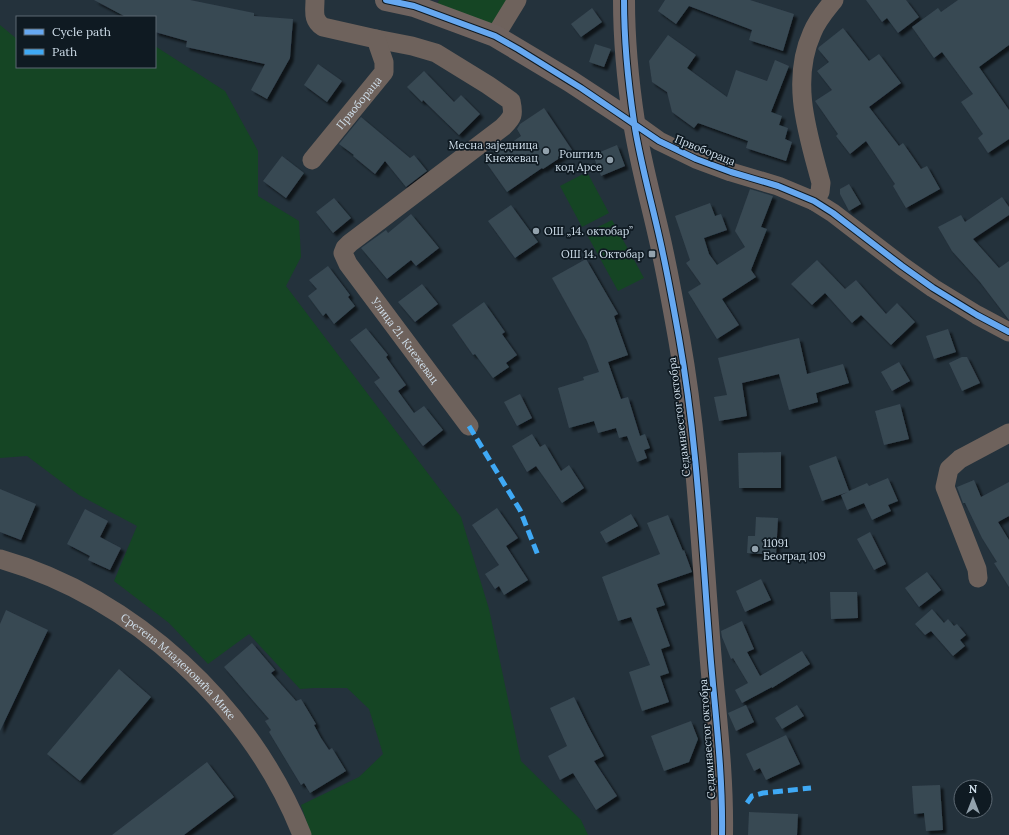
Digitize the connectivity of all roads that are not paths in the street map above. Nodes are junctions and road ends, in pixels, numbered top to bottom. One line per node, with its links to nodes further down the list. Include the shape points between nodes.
1 (315, 0): 7 (street, via 315,16 319,24)
2 (386, 0): 6 (street, Првобораца, via 414,6)
3 (517, 0): 6 (street)
4 (624, 0): 8 (street, Седамнаестог октобра, via 627,72)
5 (834, 0): 10 (street, via 811,33 803,66 801,94 805,121 821,183 820,192)
6 (495, 36): 8 (street, Првобораца)
7 (376, 39): 9 (street, Првобораца, via 384,62 384,72); 12 (street, Улица 21. Кнежевац, via 436,53 511,101 511,120 350,242 343,253 348,264)
8 (634, 123): 10 (street, Првобораца, via 659,141 696,159 778,186); 17 (street, Седамнаестог октобра, via 666,270 686,385 719,739)
9 (312, 160)
10 (814, 201): 11 (street, Првобораца, via 933,288)
11 (1009, 332)
12 (469, 426)
13 (1009, 433): 15 (street, via 960,459 949,470 945,487)
14 (0, 559): 16 (street, Сретена Младеновића Мике, via 64,583 94,598 160,643 191,671 233,718 260,755 294,814)
15 (978, 578)
16 (302, 835)
17 (722, 835)

